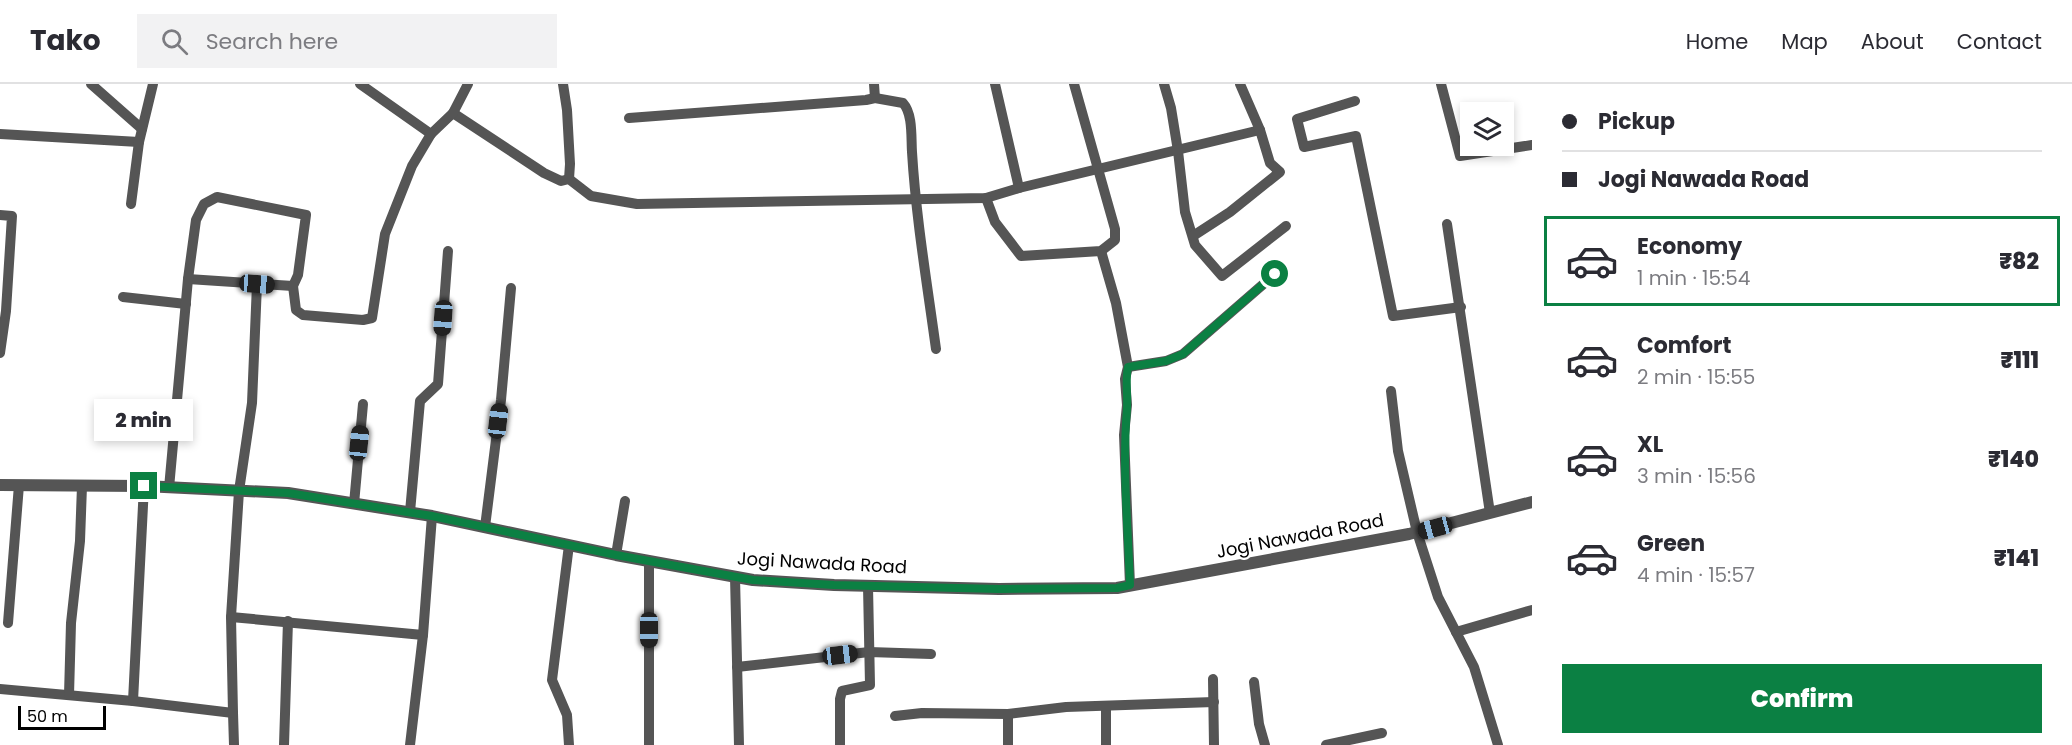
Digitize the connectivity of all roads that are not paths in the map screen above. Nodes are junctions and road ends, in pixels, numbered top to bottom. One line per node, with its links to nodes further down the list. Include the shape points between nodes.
1 (91, 84): 16 (street)
2 (153, 84): 16 (street)
3 (360, 84): 19 (street)
4 (468, 84): 14 (street)
5 (563, 84): 24 (street)
6 (874, 84): 12 (street)
7 (995, 84): 25 (street)
8 (1074, 84): 23 (street)
9 (1164, 84): 22 (street)
10 (1240, 84): 17 (street)
11 (1441, 84): 21 (street, via 1460,156)
12 (876, 98): 15 (street); 27 (street, via 897,100 906,106)
13 (1355, 101): 42 (street, via 1298,119 1304,147 1356,136 1393,316)
14 (453, 113): 19 (street); 24 (street, via 544,173 561,181)
15 (629, 118)
16 (142, 129): 20 (street)
17 (1260, 130): 22 (street); 32 (street, via 1270,163 1280,172)
18 (0, 134): 20 (street)
19 (431, 134): 38 (street, via 412,166 385,234 372,318 303,315 296,310)
20 (139, 142): 28 (street)
21 (1532, 145)
22 (1178, 151): 23 (street); 32 (street, via 1185,212)
23 (1097, 170): 25 (street); 34 (street, via 1115,229 1115,240)
24 (569, 179): 27 (street, via 591,195 637,204)
25 (1019, 188): 26 (street)
26 (986, 198): 27 (street); 34 (street, via 995,222 1021,256)
27 (916, 200): 43 (street)
28 (131, 204)
29 (0, 215): 44 (street, via 12,216)
30 (1447, 224): 42 (street)
31 (1286, 226): 32 (street, via 1222,276)
32 (1193, 237)
33 (448, 251): 57 (street, via 438,384 420,401)
34 (1101, 251): 45 (street)
35 (1275, 274): 45 (street, via 1183,354)
36 (188, 279): 37 (street); 38 (street, via 196,220 204,204 217,197 306,215); 41 (street)
37 (257, 284): 38 (street); 53 (street, via 252,403)
38 (293, 286)
39 (511, 288): 60 (street)
40 (123, 297): 41 (street)
41 (186, 304): 52 (street)
42 (1461, 307): 58 (street)
43 (936, 349)
44 (0, 353)
45 (1128, 367): 66 (street, via 1124,435)
46 (1391, 392): 61 (street, via 1398,451)
47 (363, 404): 56 (street)
48 (0, 485): 49 (street, Jogi Nawada Road)
49 (19, 485): 50 (street, Jogi Nawada Road); 71 (street)
50 (82, 486): 51 (street, Jogi Nawada Road); 80 (street)
51 (144, 486): 52 (street, Jogi Nawada Road); 81 (street)
52 (169, 488): 53 (street, Jogi Nawada Road)
53 (239, 491): 56 (street, Jogi Nawada Road, via 288,493); 69 (street)
54 (625, 501): 63 (street)
55 (1532, 502): 58 (street, Jogi Nawada Road)
56 (354, 504): 57 (street, Jogi Nawada Road)
57 (410, 512): 59 (street, Jogi Nawada Road)
58 (1490, 513): 61 (street, Jogi Nawada Road)
59 (432, 516): 60 (street, Jogi Nawada Road); 73 (street)
60 (485, 527): 62 (street, Jogi Nawada Road)
61 (1417, 532): 66 (street, Jogi Nawada Road); 72 (street, via 1438,597)
62 (569, 545): 63 (street, Jogi Nawada Road); 91 (street, via 552,680 567,716)
63 (616, 555): 64 (street, Jogi Nawada Road)
64 (649, 561): 65 (street, Jogi Nawada Road); 92 (street)
65 (735, 577): 67 (street, Jogi Nawada Road); 76 (street)
66 (1130, 585): 67 (street, Jogi Nawada Road, via 999,589)
67 (868, 586): 74 (street)
68 (1532, 610): 72 (street)
69 (231, 617): 70 (street); 84 (street)
70 (288, 621): 73 (street); 89 (street)
71 (8, 623)
72 (1456, 632): 100 (street, via 1474,667)
73 (423, 635): 90 (street)
74 (869, 652): 75 (street); 76 (street); 94 (street, via 870,685 843,691 840,699)
75 (931, 654)
76 (737, 667): 93 (street)
77 (1213, 679): 82 (street)
78 (1254, 682): 98 (street)
79 (0, 688): 80 (street)
80 (69, 695): 81 (street)
81 (133, 700): 84 (street)
82 (1214, 702): 83 (street); 97 (street)
83 (1106, 707): 85 (street); 96 (street)
84 (233, 713): 88 (street)
85 (1008, 714): 86 (street); 95 (street)
86 (895, 716)
87 (1382, 733): 99 (street)
88 (234, 745)
89 (284, 745)
90 (410, 745)
91 (569, 745)
92 (649, 745)
93 (739, 745)
94 (840, 745)
95 (1008, 745)
96 (1106, 745)
97 (1214, 745)
98 (1264, 745)
99 (1326, 745)
100 (1498, 745)

